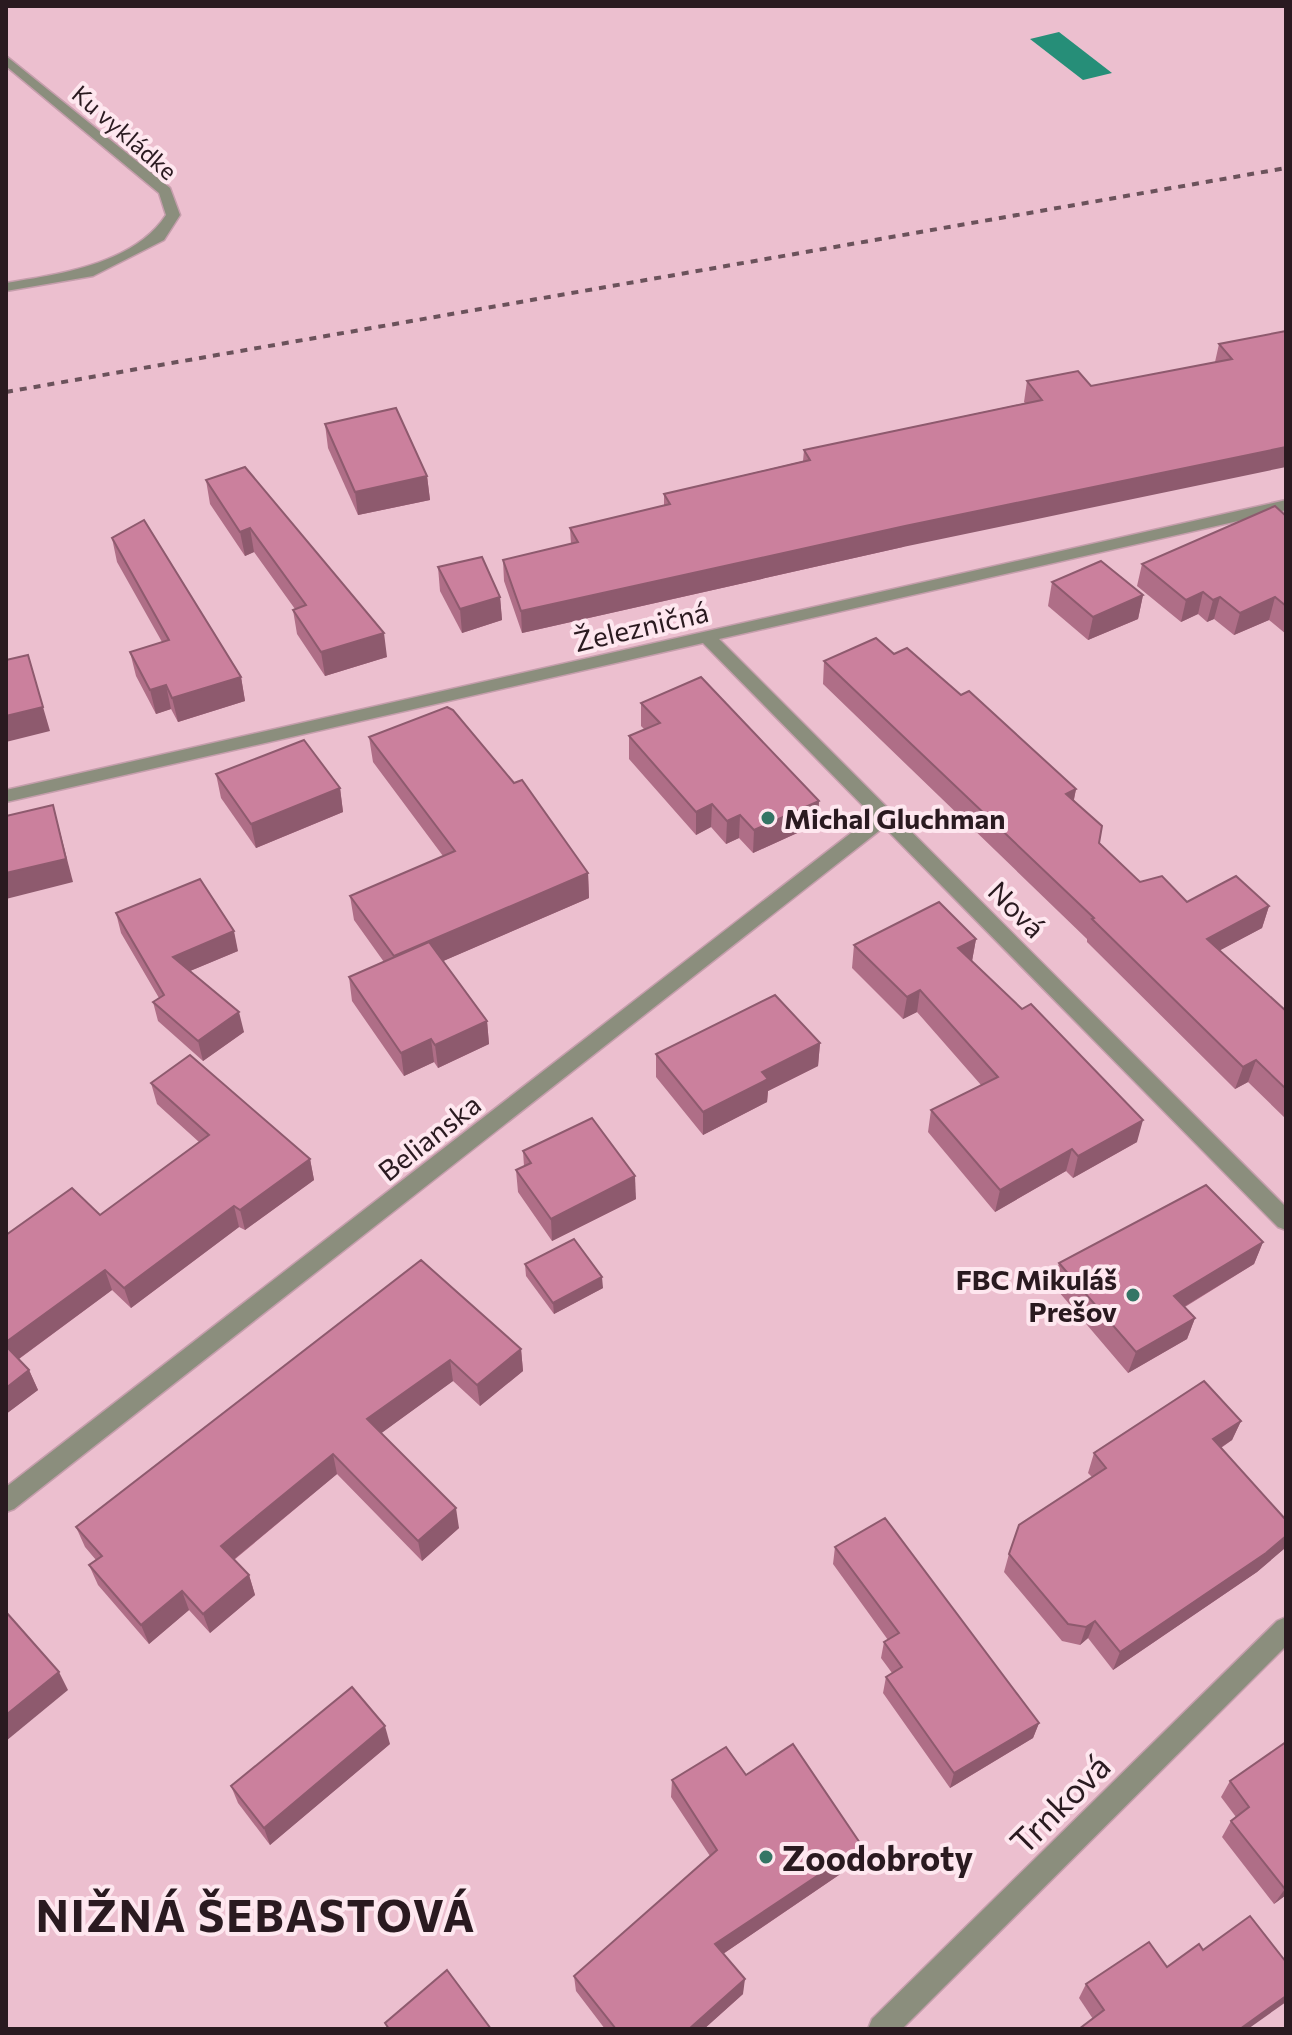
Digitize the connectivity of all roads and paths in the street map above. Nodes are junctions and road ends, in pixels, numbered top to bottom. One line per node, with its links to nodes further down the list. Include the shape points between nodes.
1 (6, 60): 2 (street, Ku vykládke, via 165,191 173,215 159,237 88,273)
2 (6, 287)
3 (1286, 505): 4 (street, Železničná)
4 (708, 638): 5 (street, Železničná); 6 (street, Nová)
5 (6, 796)
6 (886, 816): 7 (street, Nová); 8 (street, Belianska)
7 (1286, 1221)
8 (6, 1501)
9 (1286, 1629): 10 (street, Trnková)
10 (882, 2029)

